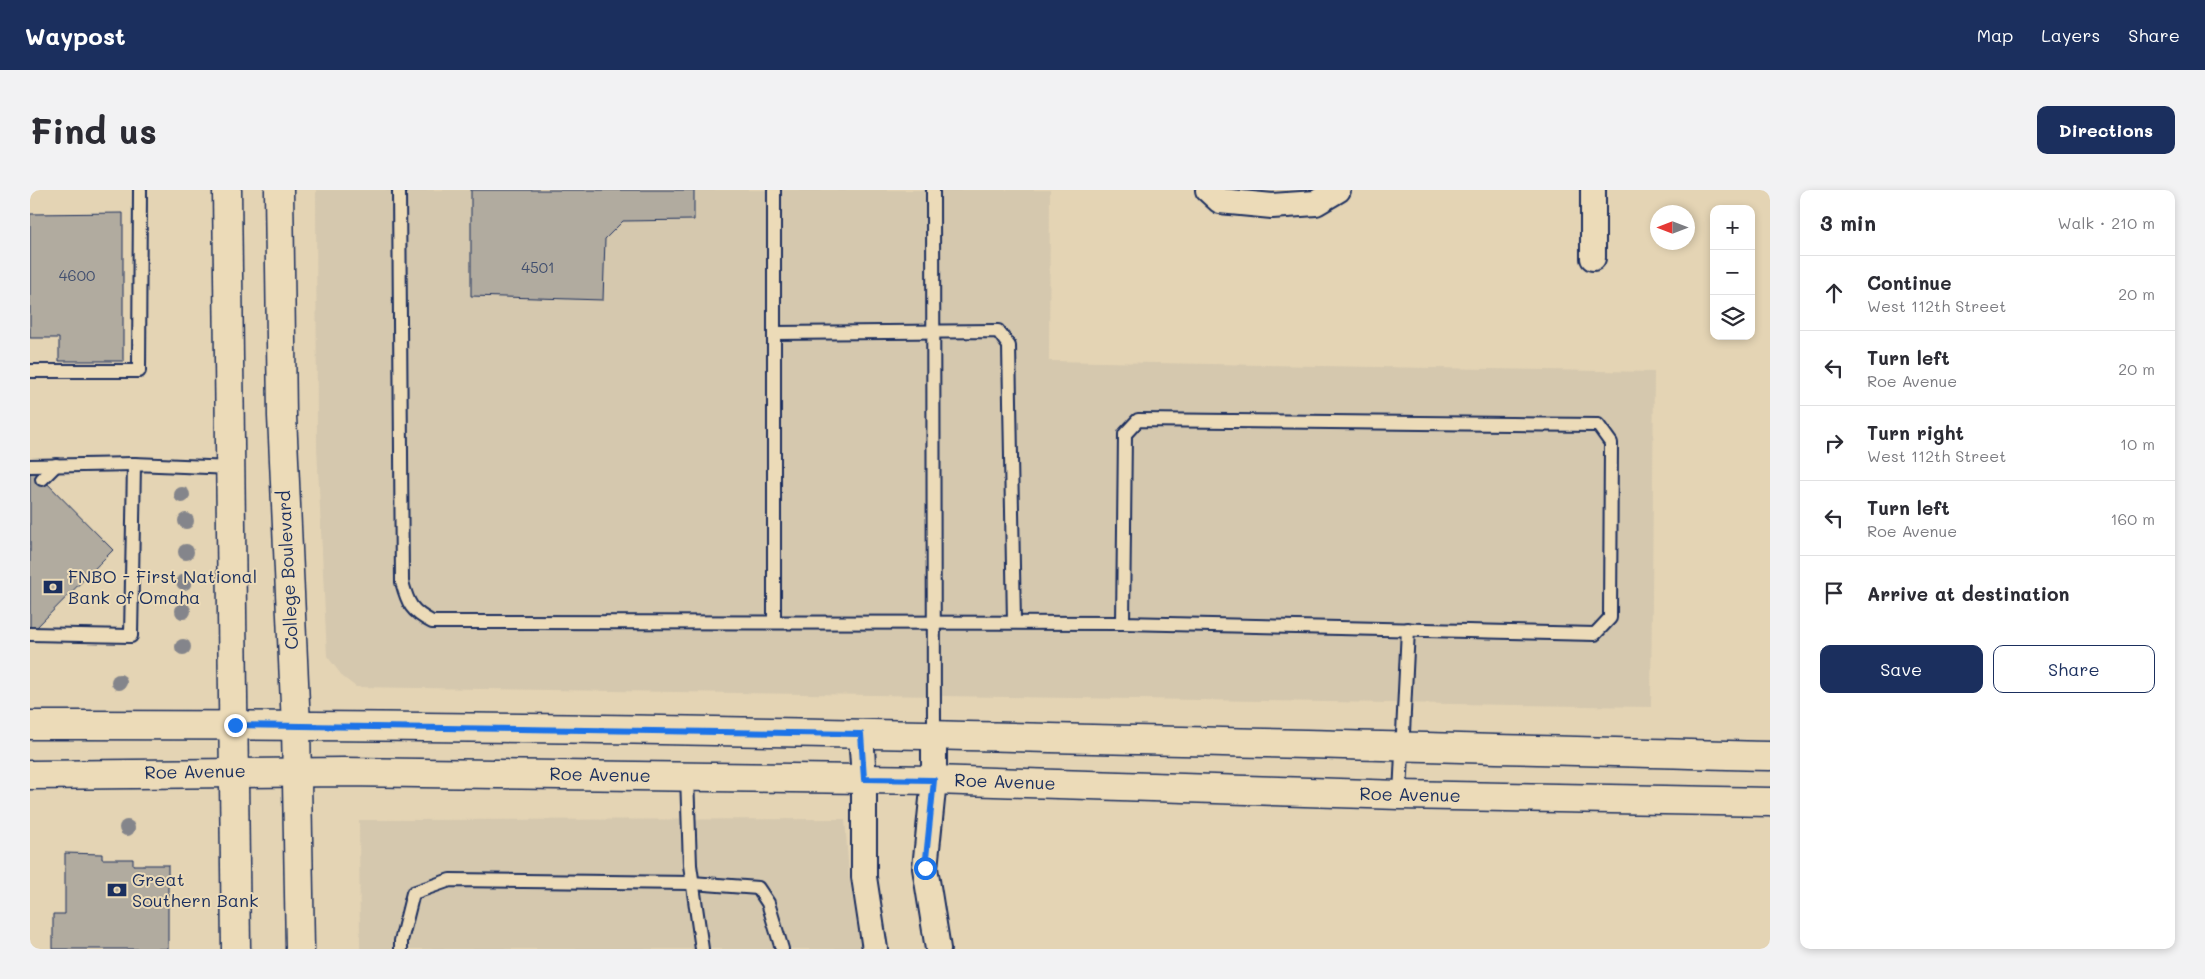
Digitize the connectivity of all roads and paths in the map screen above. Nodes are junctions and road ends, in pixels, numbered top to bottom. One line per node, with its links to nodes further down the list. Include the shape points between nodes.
1 (140, 190): 13 (lane, via 139,371)
2 (227, 190): 17 (main road)
3 (279, 190): 27 (main road, College Boulevard, via 282,416)
4 (399, 190): 19 (lane, via 402,582 408,603 432,622)
5 (774, 190): 11 (lane)
6 (932, 190): 12 (lane)
7 (1208, 190): 8 (street, via 1220,201 1272,206 1316,202)
8 (1338, 190)
9 (1592, 190): 10 (street)
10 (1593, 258)
11 (774, 332): 12 (lane); 19 (lane)
12 (934, 332): 20 (lane); 21 (lane, via 998,331 1009,346)
13 (30, 371)
14 (134, 464): 15 (lane); 17 (lane); 24 (lane, via 131,636)
15 (56, 465): 16 (lane); 18 (lane)
16 (32, 466)
17 (232, 468): 26 (main road)
18 (42, 479)
19 (774, 621): 20 (lane)
20 (935, 622): 21 (lane); 29 (lane)
21 (1014, 622): 22 (lane)
22 (1123, 623): 23 (lane); 23 (lane, via 1125,434 1138,420 1598,425 1611,443 1610,618 1595,634)
23 (1408, 629): 30 (lane)
24 (30, 634)
25 (30, 725): 26 (main road)
26 (235, 725): 27 (main road); 32 (main road)
27 (296, 726): 28 (main road); 33 (main road, College Boulevard)
28 (861, 734): 29 (main road); 36 (street)
29 (934, 734): 30 (main road); 37 (street)
30 (1402, 746): 31 (main road); 38 (lane)
31 (1770, 756)
32 (235, 771): 33 (main road, Roe Avenue); 34 (main road, Roe Avenue); 41 (main road)
33 (297, 772): 35 (main road, Roe Avenue); 42 (main road, College Boulevard)
34 (30, 775)
35 (687, 776): 36 (main road, Roe Avenue); 40 (lane)
36 (864, 779): 37 (main road, Roe Avenue); 46 (street, via 864,878)
37 (934, 780): 38 (main road, Roe Avenue); 47 (street, via 925,868)
38 (1400, 795): 39 (main road, Roe Avenue)
39 (1770, 802)
40 (692, 884): 43 (lane, via 450,880 413,893); 44 (lane); 45 (lane, via 758,888 768,903)
41 (236, 949)
42 (300, 949)
43 (401, 949)
44 (702, 949)
45 (782, 949)
46 (875, 949)
47 (938, 949)

